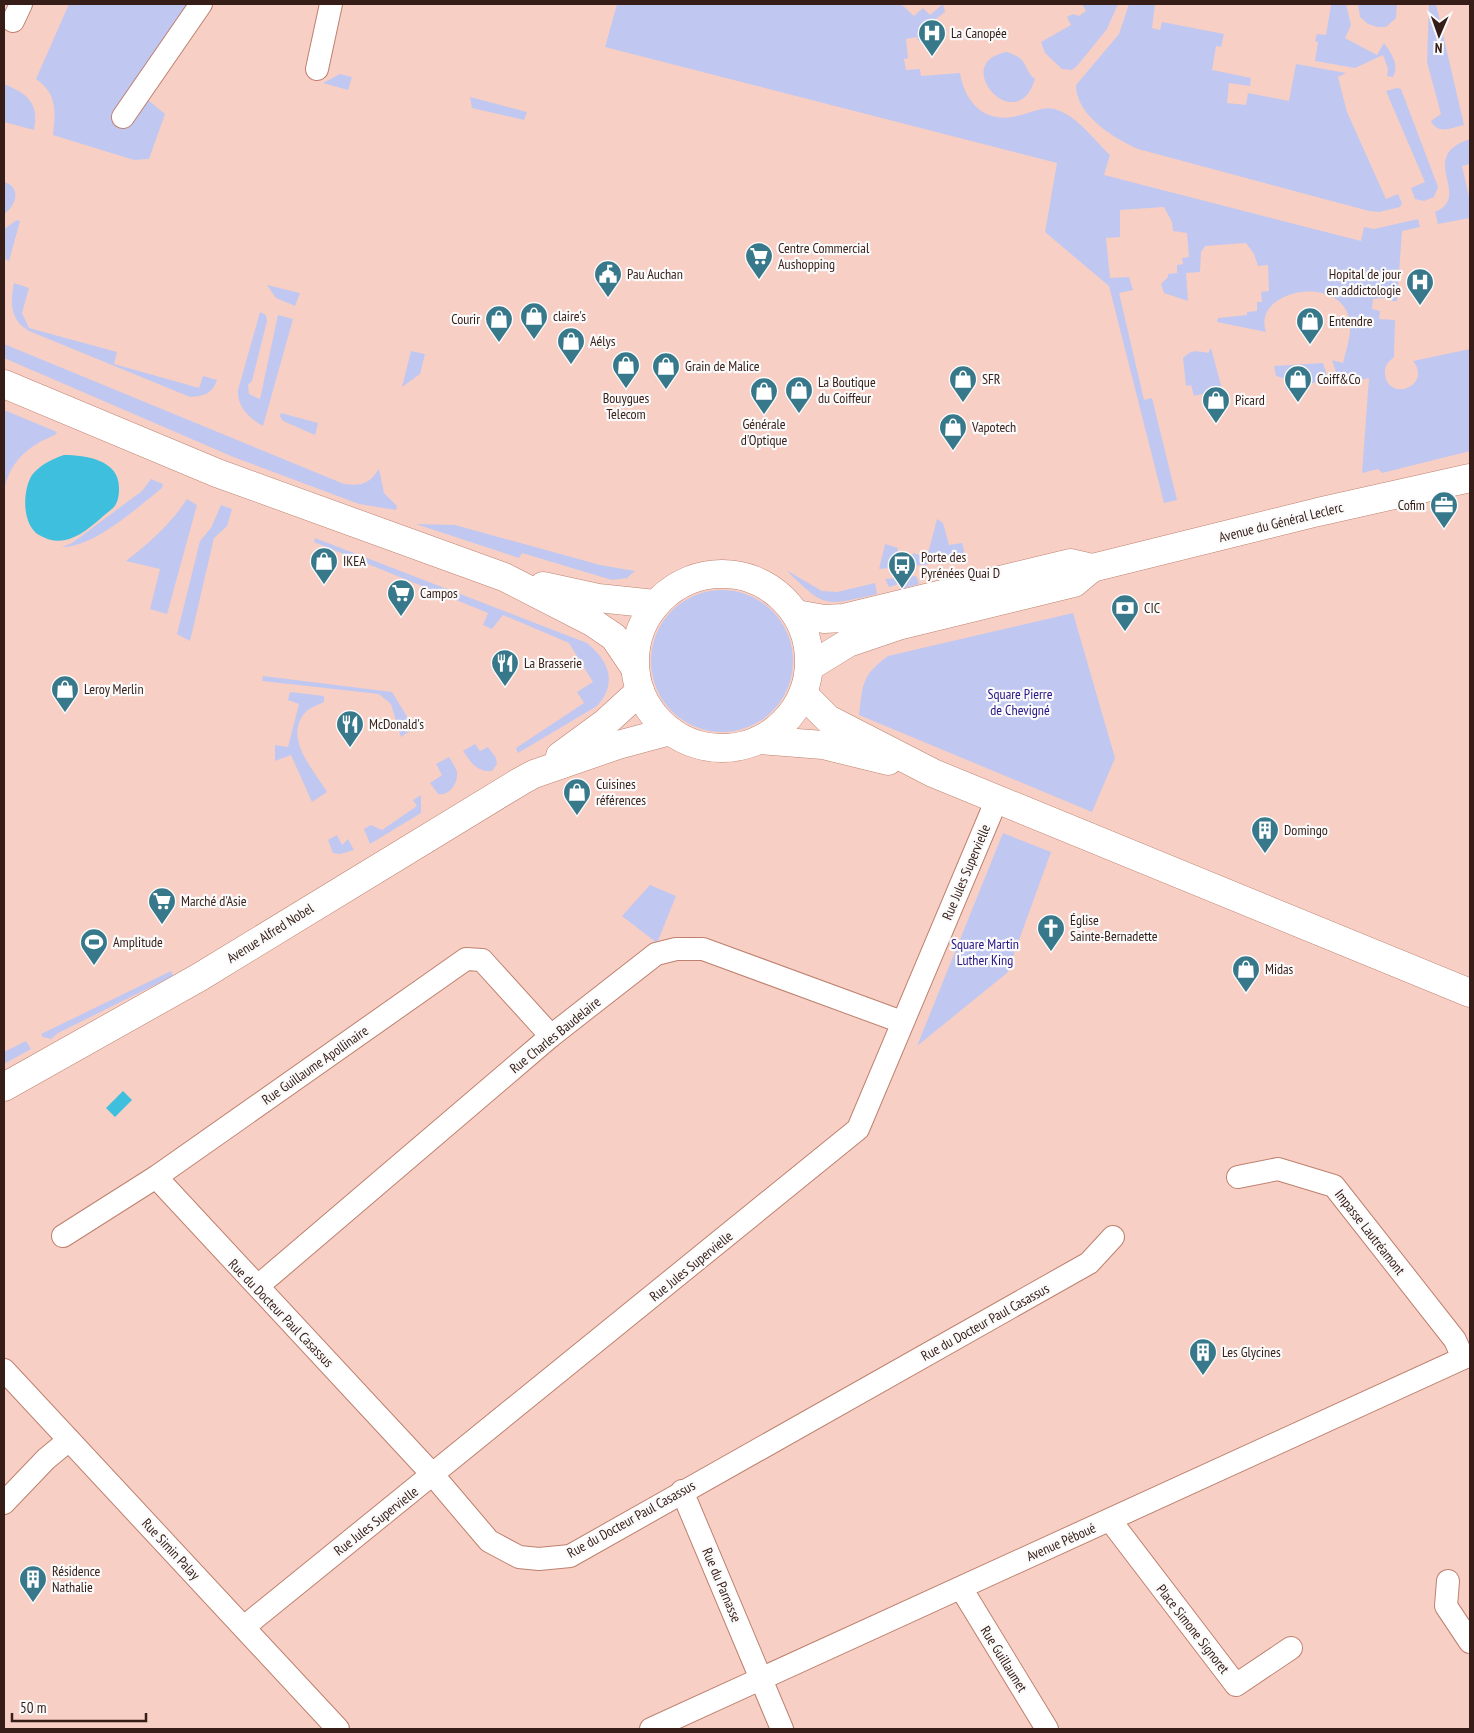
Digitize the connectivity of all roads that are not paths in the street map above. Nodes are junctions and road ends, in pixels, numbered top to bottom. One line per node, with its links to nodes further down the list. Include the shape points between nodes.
1 (201, 4): 4 (street)
2 (331, 6): 3 (street)
3 (317, 69)
4 (123, 117)
5 (4, 384): 8 (main road, via 217,473)
6 (1470, 478): 7 (main road, Avenue du Général Leclerc)
7 (1092, 568): 10 (main road, Avenue du Général Leclerc, via 1070,563 844,618 824,619); 11 (main road, Avenue du Général Leclerc, via 1074,583 933,616 848,643)
8 (504, 577): 9 (main road, via 598,598); 12 (main road, via 592,622 614,637)
9 (655, 604): 10 (main road, via 674,588 696,578 720,574 744,577 766,586); 12 (main road, via 638,638)
10 (796, 614): 11 (main road, via 807,640)
11 (809, 667): 13 (main road)
12 (637, 679): 14 (main road, via 652,713); 17 (main road, Avenue Alfred Nobel, via 606,723)
13 (803, 694): 15 (main road, via 792,713); 16 (main road, via 828,719)
14 (670, 731): 15 (main road, via 690,742 713,747 736,747); 17 (main road, Avenue Alfred Nobel)
15 (759, 740): 16 (main road, via 823,745)
16 (933, 773): 18 (main road)
17 (534, 774): 22 (main road, Avenue Alfred Nobel, via 198,978)
18 (996, 799): 19 (main road); 20 (street, Rue Jules Supervielle)
19 (1470, 993)
20 (902, 1022): 21 (street, Rue Charles Baudelaire, via 703,949 676,949 656,954); 31 (street, Rue Jules Supervielle, via 858,1129)
21 (552, 1036): 23 (street, Rue Guillaume Apollinaire, via 482,960 466,959); 27 (street, Rue Charles Baudelaire)
22 (4, 1088)
23 (156, 1177): 25 (street, Rue Guillaume Apollinaire); 27 (street, Rue du Docteur Paul Casassus)
24 (1238, 1177): 28 (street, Impasse Lautréamont, via 1278,1169 1334,1186)
25 (63, 1236)
26 (1113, 1237): 32 (street, Rue du Docteur Paul Casassus, via 1089,1263)
27 (258, 1286): 31 (street, Rue du Docteur Paul Casassus)
28 (1467, 1357): 34 (street, Avenue Péboué)
29 (4, 1370): 30 (street, Rue Simin Palay)
30 (69, 1440): 33 (street); 37 (street, Rue Simin Palay)
31 (434, 1476): 32 (street, Rue du Docteur Paul Casassus, via 489,1541 519,1557 540,1559 570,1556); 37 (street, Rue Jules Supervielle)
32 (682, 1491): 40 (street, Rue du Parnasse)
33 (4, 1503)
34 (1110, 1520): 36 (street, Avenue Péboué); 39 (street, Place Simone Signoret, via 1236,1685)
35 (1448, 1581): 38 (street, via 1446,1606)
36 (961, 1588): 40 (street, Avenue Péboué); 44 (street, Rue Guillaumet)
37 (244, 1627): 41 (street, Rue Simin Palay)
38 (1470, 1642)
39 (1291, 1648)
40 (761, 1679): 42 (street, Avenue Péboué); 43 (street, Rue du Parnasse)
41 (338, 1729)
42 (651, 1729)
43 (782, 1729)
44 (1047, 1729)

